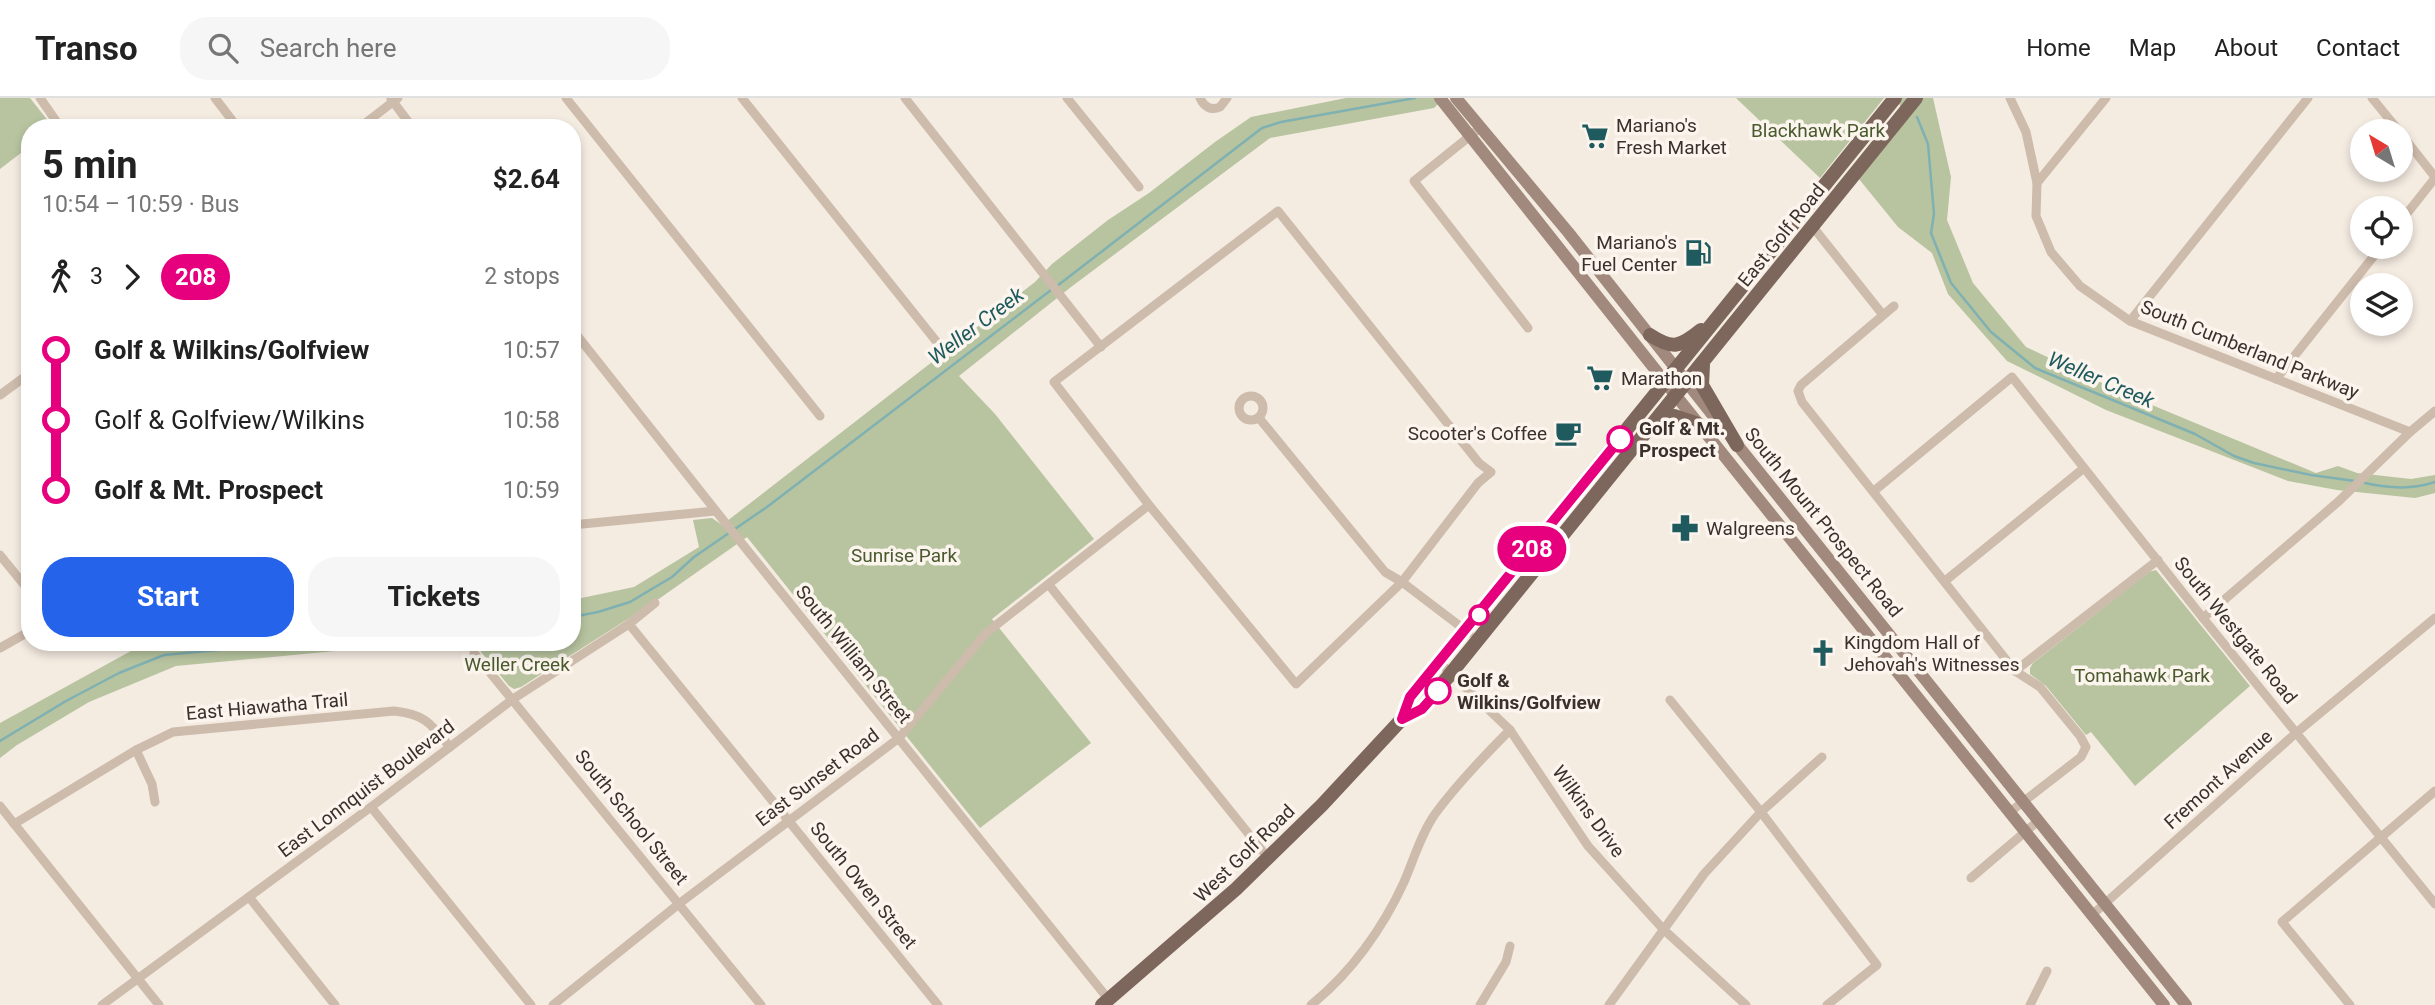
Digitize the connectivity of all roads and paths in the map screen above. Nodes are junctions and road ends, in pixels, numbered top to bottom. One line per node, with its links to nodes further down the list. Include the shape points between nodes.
1 (40, 98): 18 (street)
2 (215, 98): 19 (street)
3 (566, 98): 49 (street)
4 (742, 98): 38 (street)
5 (905, 98): 39 (street)
6 (1067, 98): 27 (street)
7 (1200, 98): 8 (street, via 1213,109)
8 (1227, 98)
9 (1440, 98): 17 (main road, South Mount Prospect Road)
10 (1895, 98): 32 (main road, East Golf Road)
11 (1916, 98): 29 (main road, East Golf Road)
12 (2010, 98): 26 (street, South Cumberland Parkway, via 2026,132)
13 (2106, 98): 26 (street)
14 (2308, 98): 34 (street)
15 (2372, 98): 22 (street)
16 (394, 99): 20 (street); 21 (street)
17 (1458, 108): 23 (main road, South Mount Prospect Road)
18 (55, 119)
19 (231, 119)
20 (370, 119)
21 (407, 119)
22 (2389, 119)
23 (1476, 132): 35 (street, via 1414,181); 36 (main road, South Mount Prospect Road); 45 (main road, South Mount Prospect Road)
24 (2413, 149): 25 (street)
25 (2435, 177): 28 (street)
26 (2037, 183): 34 (street, South Cumberland Parkway, via 2036,216 2051,252 2080,286)
27 (1139, 187)
28 (2413, 205)
29 (1813, 227): 33 (street); 40 (main road, East Golf Road)
30 (2371, 259): 42 (street)
31 (1894, 306): 33 (street)
32 (1721, 314): 36 (main road, via 1684,344 1671,345); 41 (main road, East Golf Road)
33 (1883, 315): 56 (street, via 1798,391)
34 (2130, 321): 42 (street, South Cumberland Parkway)
35 (1528, 328)
36 (1650, 335): 41 (main road, South Mount Prospect Road)
37 (581, 340): 58 (street, South William Street)
38 (940, 346)
39 (1101, 347): 57 (street, via 1054,382); 64 (street, via 1278,211 1479,463 1491,471)
40 (1703, 365): 44 (main road, East Golf Road); 54 (main road, via 1702,384)
41 (1677, 369): 44 (main road, South Mount Prospect Road); 45 (main road, East Golf Road)
42 (2276, 379): 53 (street, South Cumberland Parkway)
43 (21, 380): 46 (street)
44 (1688, 382): 47 (main road, East Golf Road); 54 (main road, South Mount Prospect Road)
45 (1666, 383): 47 (main road, South Mount Prospect Road); 70 (main road, West Golf Road)
46 (0, 395)
47 (1676, 397): 51 (main road, West Golf Road); 52 (main road, South Mount Prospect Road)
48 (2435, 411): 53 (street)
49 (820, 416)
50 (1259, 418): 64 (street, via 1385,572)
51 (1655, 424): 52 (main road, via 1674,416); 72 (main road, West Golf Road)
52 (1698, 424): 93 (main road, South Mount Prospect Road)
53 (2410, 432): 67 (street, via 2339,501)
54 (1737, 445): 89 (main road, South Mount Prospect Road)
55 (2084, 468): 56 (street, South Westgate Road, via 2012,377); 61 (street, South Westgate Road); 63 (street)
56 (1874, 491): 63 (street)
57 (1149, 505): 64 (street, via 1296,684); 65 (street, East Sunset Road)
58 (715, 510): 59 (street); 83 (street, South William Street)
59 (581, 524)
60 (0, 555): 62 (street)
61 (2158, 561): 67 (street, South Westgate Road); 76 (street)
62 (21, 581)
63 (1945, 581): 76 (street)
64 (1402, 582): 70 (street)
65 (1049, 585): 83 (street, East Sunset Road, via 986,633); 99 (street)
66 (655, 603): 69 (street, East Lonnquist Boulevard)
67 (2203, 618): 82 (street, South Westgate Road)
68 (2435, 618): 82 (street, Fremont Avenue)
69 (629, 624): 78 (street, East Lonnquist Boulevard); 94 (street, South Owen Street)
70 (1466, 631): 72 (street); 75 (main road, West Golf Road)
71 (21, 636): 73 (street)
72 (1479, 641): 77 (main road, West Golf Road)
73 (0, 648)
74 (474, 653): 78 (street, South School Street)
75 (1440, 663): 77 (street, Wilkins Drive); 80 (main road, West Golf Road, via 1410,697)
76 (2015, 671): 89 (street, via 2040,687 2086,747 2081,757)
77 (1453, 673): 80 (main road, West Golf Road, via 1422,709); 81 (street, Wilkins Drive)
78 (513, 699): 84 (street, East Lonnquist Boulevard); 102 (street, South School Street)
79 (1670, 700): 92 (street)
80 (1402, 719): 99 (main road, West Golf Road)
81 (1510, 730): 106 (street, Wilkins Drive, via 1588,846); 120 (street, via 1435,815 1385,918 1352,964)
82 (2296, 733): 98 (street, South Westgate Road); 103 (street, Fremont Avenue)
83 (899, 738): 94 (street, East Sunset Road); 111 (street, South William Street)
84 (450, 747): 85 (street, East Hiawatha Trail, via 428,721 394,711 173,733); 91 (street, East Lonnquist Boulevard)
85 (136, 750): 88 (street); 96 (street, East Hiawatha Trail)
86 (1822, 757): 92 (street)
87 (2435, 791): 98 (street)
88 (155, 802)
89 (2023, 802): 93 (street); 95 (main road, South Mount Prospect Road)
90 (0, 806): 96 (street)
91 (371, 807): 101 (street, East Lonnquist Boulevard); 116 (street)
92 (1761, 811): 106 (street); 124 (street, via 1877,965)
93 (2010, 812): 97 (main road, South Mount Prospect Road)
94 (789, 820): 102 (street, East Sunset Road); 119 (street, South Owen Street)
95 (2038, 821): 97 (street); 103 (main road, South Mount Prospect Road)
96 (14, 824): 109 (street)
97 (2026, 832): 100 (street); 105 (main road, South Mount Prospect Road)
98 (2381, 837): 104 (street, South Westgate Road); 127 (street, via 2282,922)
99 (1268, 858): 111 (main road, West Golf Road)
100 (1971, 878)
101 (249, 897): 109 (street, East Lonnquist Boulevard); 115 (street)
102 (680, 903): 117 (street, East Sunset Road); 118 (street, South School Street)
103 (2105, 904): 105 (street, Fremont Avenue); 110 (main road, South Mount Prospect Road)
104 (2435, 904)
105 (2092, 915): 112 (main road, South Mount Prospect Road)
106 (1662, 929): 122 (street); 123 (street, Wilkins Drive)
107 (1510, 946): 121 (street, via 1506,962)
108 (2047, 971): 125 (street)
109 (138, 978): 113 (street, East Lonnquist Boulevard); 114 (street)
110 (2176, 992): 112 (street); 126 (main road, South Mount Prospect Road)
111 (1105, 1002)
112 (2162, 1004)
113 (102, 1005)
114 (159, 1005)
115 (335, 1005)
116 (531, 1005)
117 (553, 1005)
118 (761, 1005)
119 (938, 1005)
120 (1311, 1005)
121 (1480, 1005)
122 (1609, 1005)
123 (1746, 1005)
124 (1827, 1005)
125 (2030, 1005)
126 (2186, 1005)
127 (2350, 1005)

